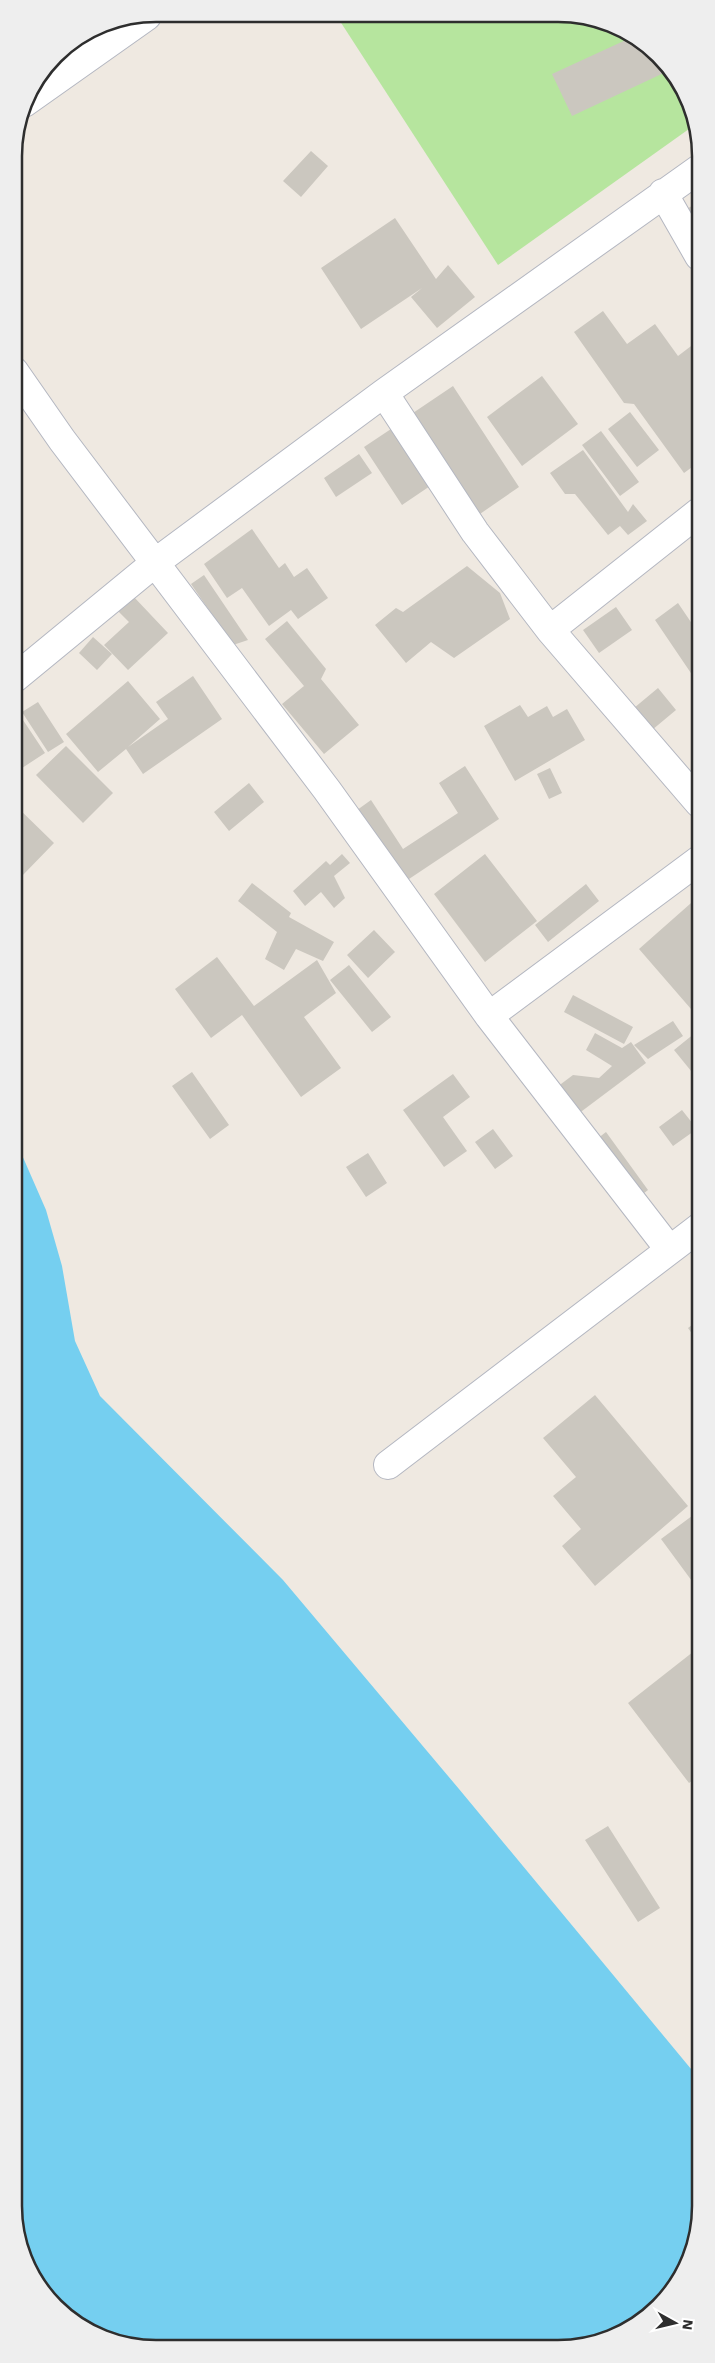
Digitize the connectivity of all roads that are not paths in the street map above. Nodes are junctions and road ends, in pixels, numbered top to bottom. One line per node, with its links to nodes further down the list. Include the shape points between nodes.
1 (135, 24): 2 (street)
2 (39, 93)
3 (692, 174): 4 (street)
4 (663, 193): 5 (street); 7 (street)
5 (692, 244)
6 (23, 384): 9 (street)
7 (384, 394): 9 (street); 10 (street, via 475,532)
8 (692, 518): 10 (street)
9 (156, 562): 11 (street); 14 (street, via 327,790)
10 (550, 630): 12 (street)
11 (23, 672)
12 (692, 795)
13 (692, 865): 14 (street)
14 (489, 1016): 16 (street)
15 (692, 1232): 16 (street)
16 (669, 1249): 17 (street)
17 (388, 1465)

